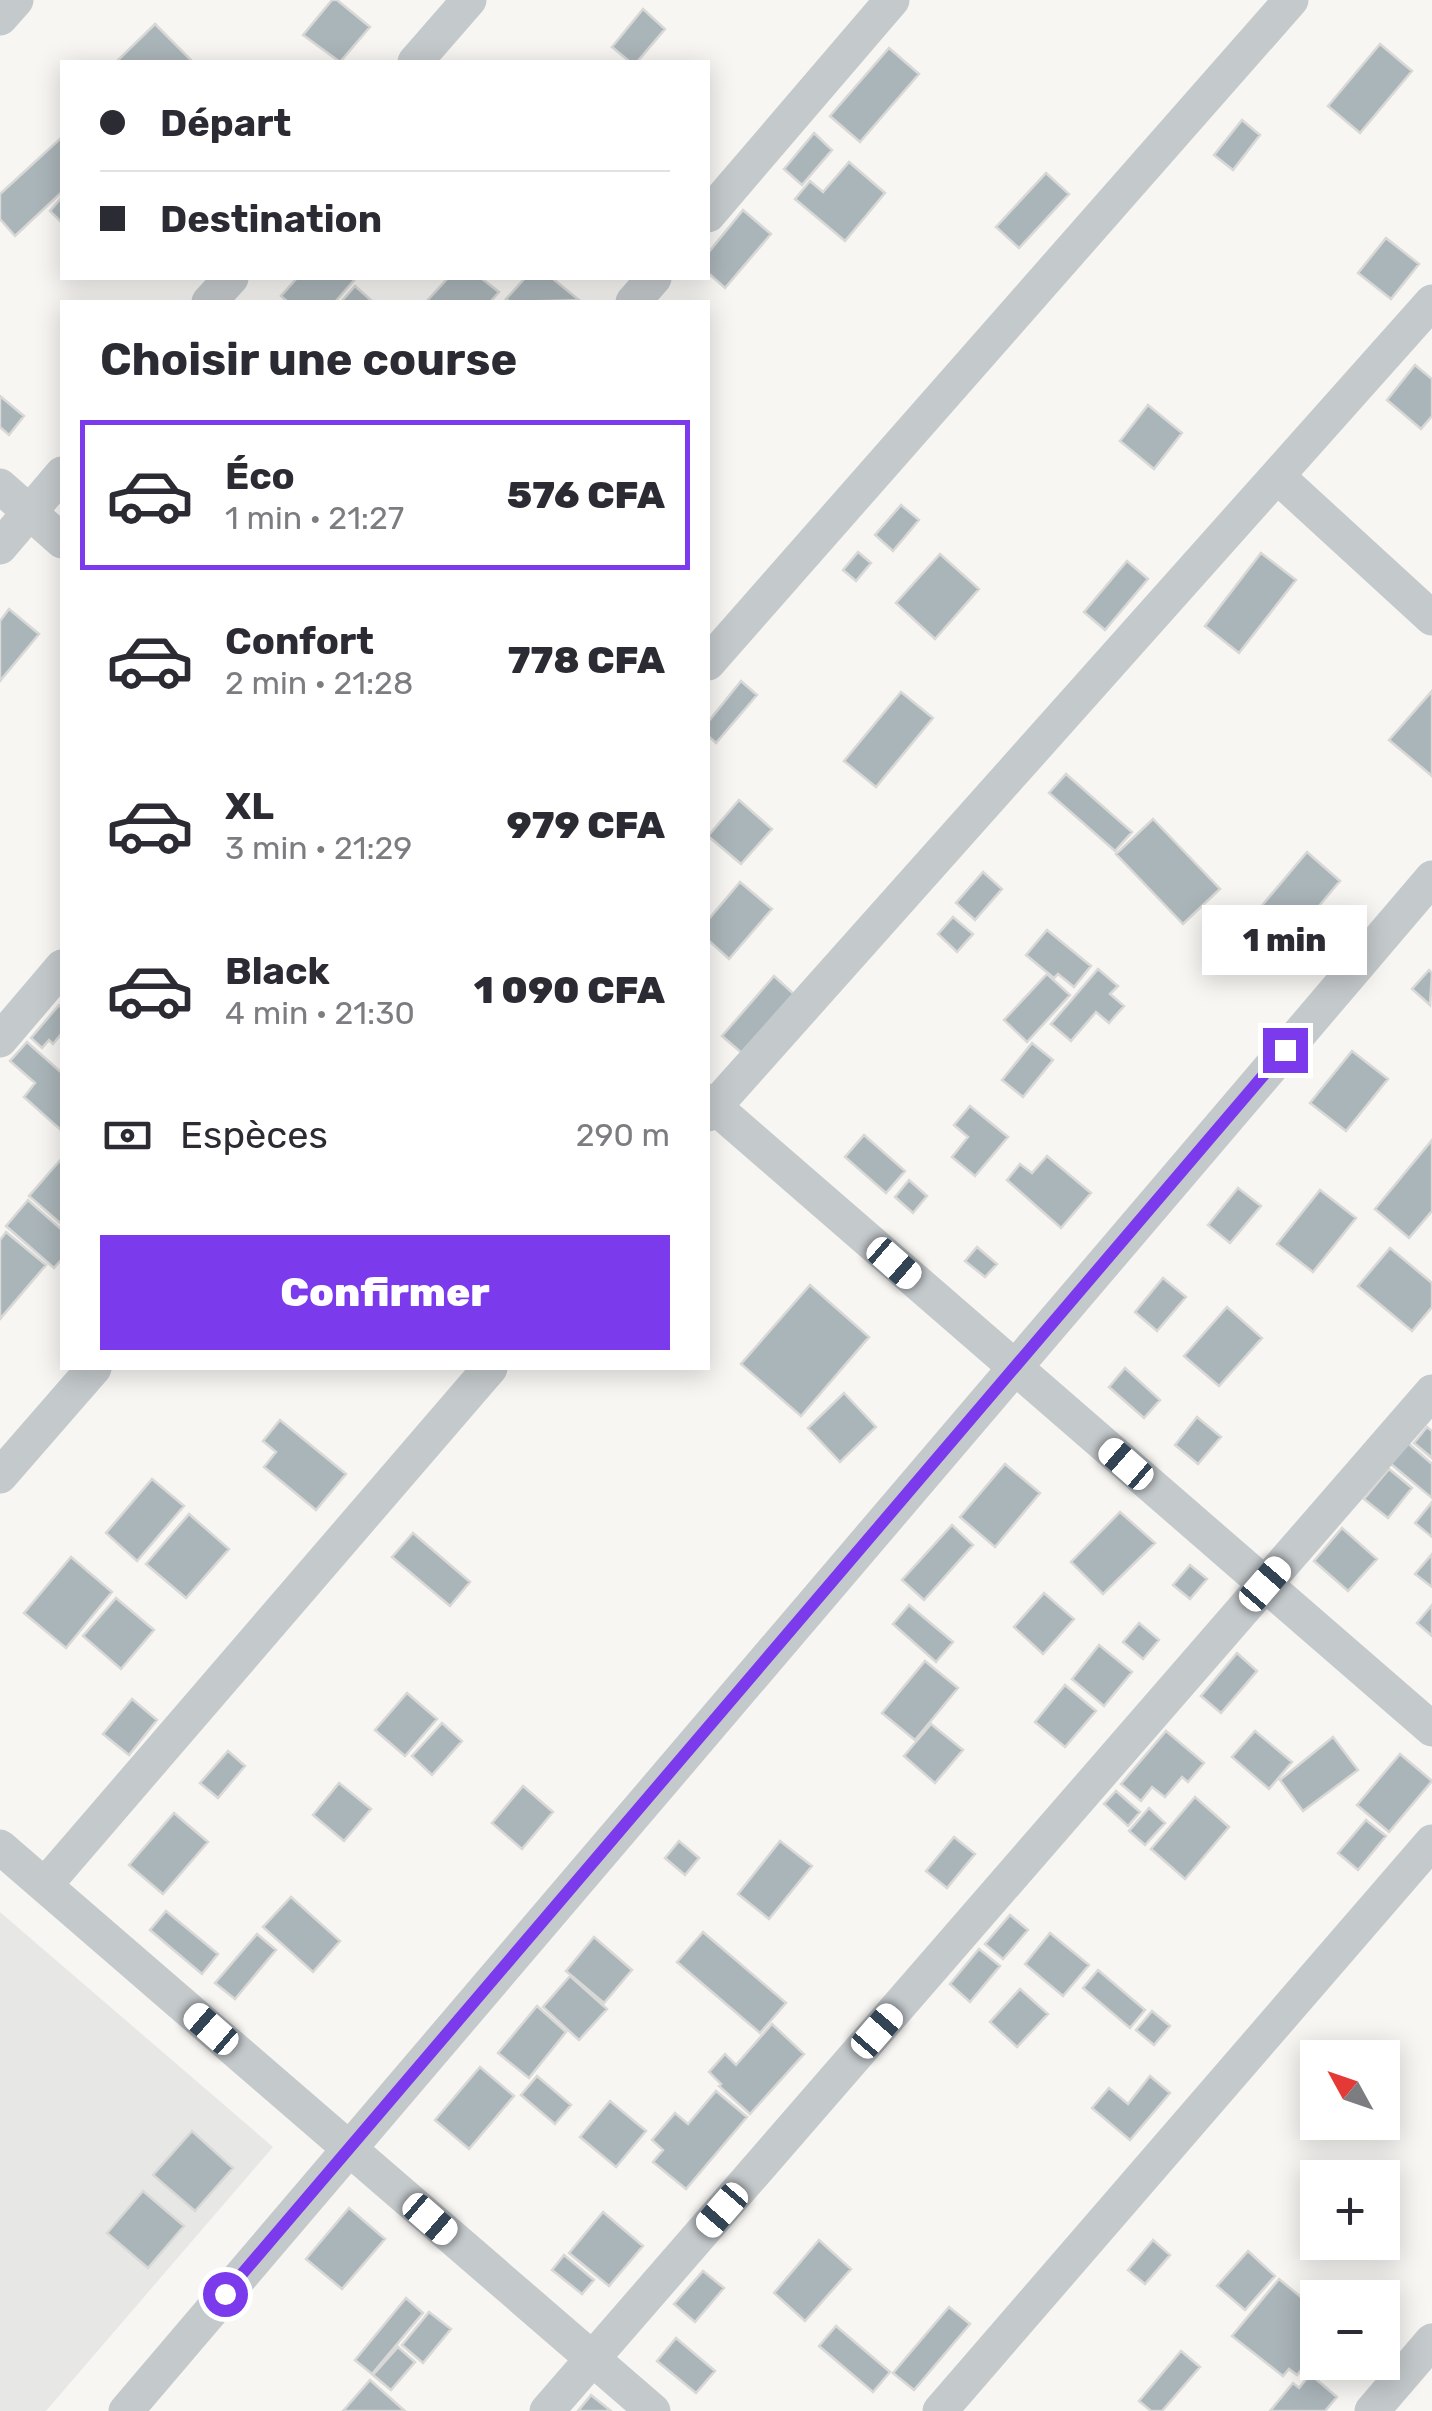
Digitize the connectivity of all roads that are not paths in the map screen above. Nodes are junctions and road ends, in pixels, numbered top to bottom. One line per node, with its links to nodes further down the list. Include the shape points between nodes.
1 (16, 0): 5 (street)
2 (469, 0): 6 (street)
3 (892, 0): 7 (street)
4 (1292, 0): 20 (street)
5 (0, 18)
6 (417, 60)
7 (710, 213)
8 (229, 280): 10 (street)
9 (652, 280): 11 (street)
10 (212, 300)
11 (635, 300)
12 (1432, 302): 14 (street)
13 (60, 476): 16 (street)
14 (1277, 476): 19 (street); 24 (street)
15 (0, 486): 16 (street)
16 (30, 512): 17 (street); 18 (street)
17 (60, 538)
18 (0, 546)
19 (1432, 618)
20 (710, 661)
21 (1432, 878): 25 (street)
22 (60, 969): 23 (street)
23 (0, 1040)
24 (710, 1107): 25 (street)
25 (1015, 1367): 30 (street); 35 (street)
26 (92, 1370): 29 (street)
27 (488, 1370): 34 (street)
28 (1432, 1392): 30 (street)
29 (0, 1476)
30 (1265, 1584): 31 (street); 37 (street)
31 (1432, 1729)
32 (1432, 1842): 41 (street)
33 (0, 1847): 34 (street)
34 (45, 1885): 35 (street)
35 (349, 2149): 37 (street); 38 (street)
36 (1432, 2341): 42 (street)
37 (593, 2359): 39 (street); 40 (street)
38 (126, 2411)
39 (548, 2411)
40 (653, 2411)
41 (940, 2411)
42 (1372, 2411)

